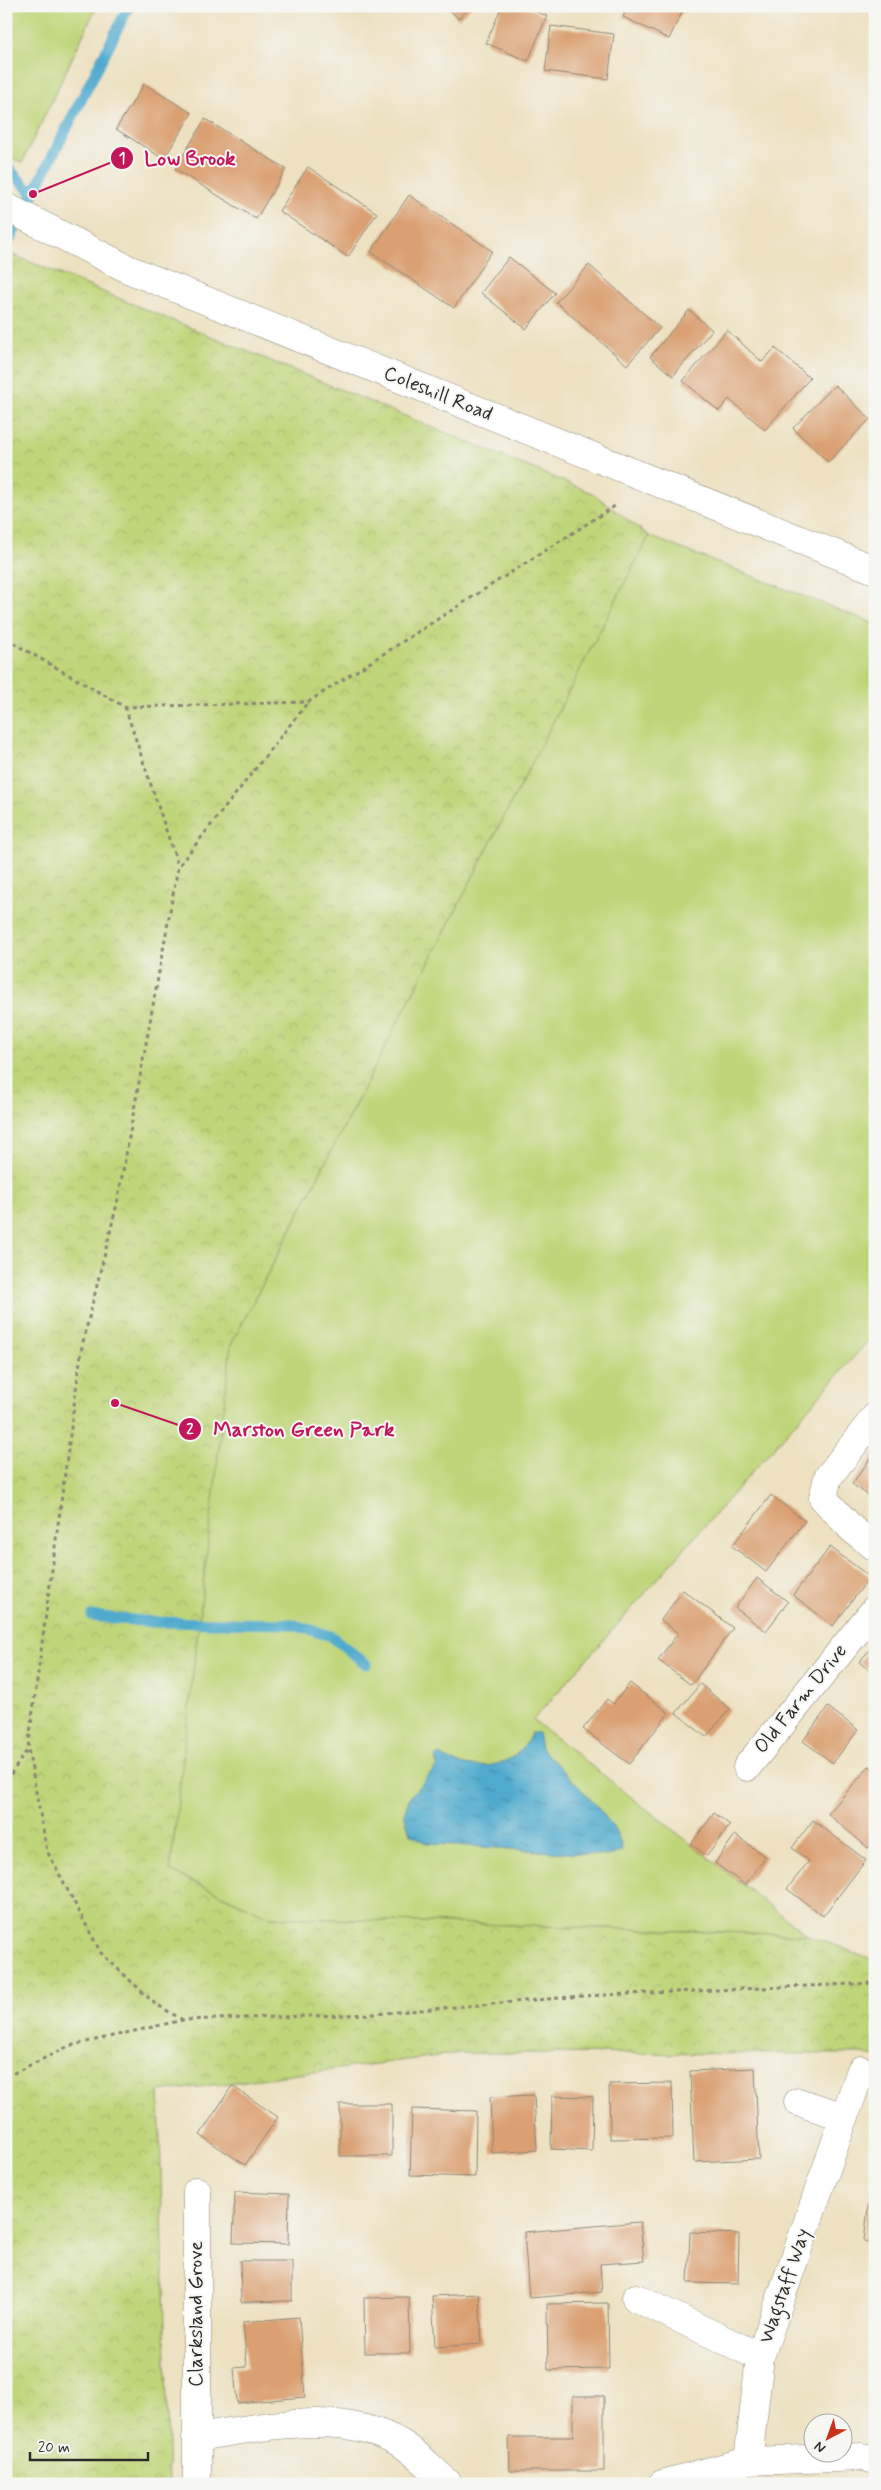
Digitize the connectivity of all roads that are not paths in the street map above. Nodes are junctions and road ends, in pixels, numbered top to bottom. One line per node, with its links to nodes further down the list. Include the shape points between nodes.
1 (6, 207): 2 (street, Coleshill Road, via 130,270)
2 (875, 570)
3 (875, 1417): 4 (street, via 828,1477 823,1498)
4 (875, 1547)
5 (875, 1609): 6 (street, Old Farm Drive)
6 (747, 1767)
7 (861, 2070): 9 (street, Wagstaff Way)
8 (798, 2102): 9 (street)
9 (845, 2117): 12 (street, Wagstaff Way)
10 (197, 2191): 13 (street, Clarksland Grove)
11 (636, 2298): 12 (street)
12 (760, 2357): 15 (street, Wagstaff Way)
13 (196, 2437): 16 (street, Clarksland Grove); 17 (street, via 325,2421 366,2428 402,2444)
14 (875, 2460): 15 (street, via 863,2457)
15 (748, 2461): 18 (street)
16 (197, 2484)
17 (449, 2484)
18 (662, 2484)

